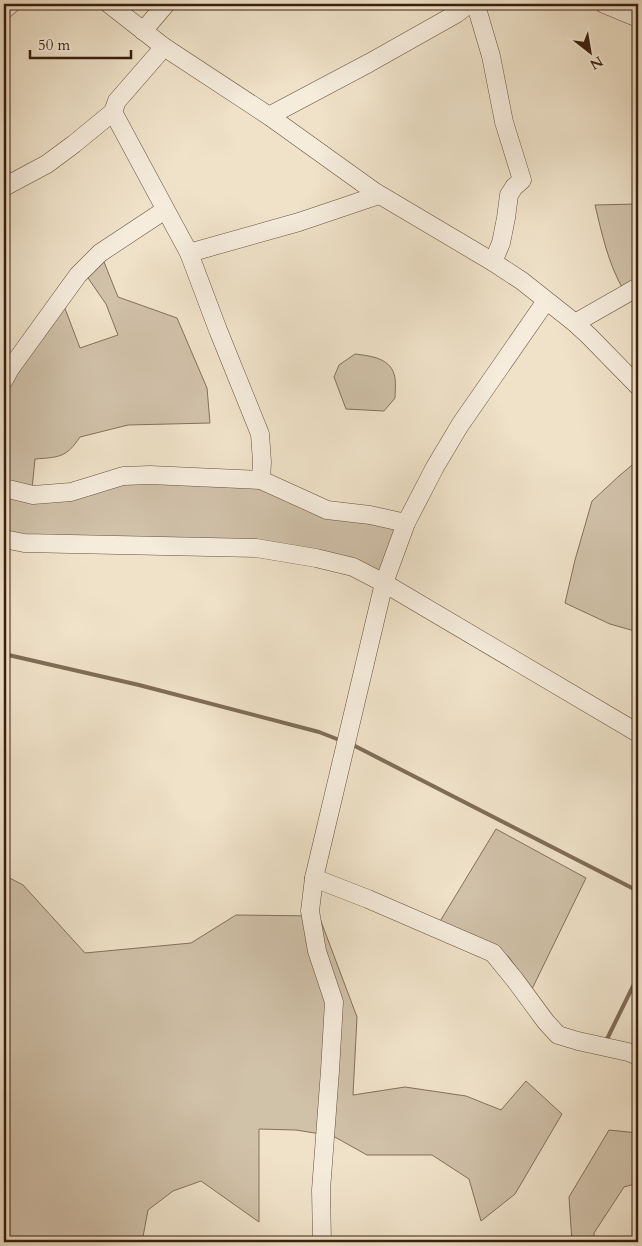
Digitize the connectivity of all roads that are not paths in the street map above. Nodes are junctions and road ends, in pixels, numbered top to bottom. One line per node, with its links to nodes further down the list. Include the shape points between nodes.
1 (11, 4): 7 (street)
2 (109, 4): 9 (street)
3 (166, 4): 9 (street)
4 (469, 4): 12 (street, via 369,64)
5 (473, 4): 17 (street, via 491,56 504,122 522,180 509,195 501,243)
6 (604, 4): 8 (street)
7 (4, 10)
8 (638, 18)
9 (143, 31): 10 (street)
10 (164, 47): 11 (street, via 117,101); 12 (street)
11 (113, 112): 13 (street, via 47,164); 15 (street)
12 (269, 116): 14 (street)
13 (4, 187)
14 (379, 195): 16 (street); 17 (street)
15 (165, 210): 16 (street); 21 (street, via 90,262)
16 (189, 253): 23 (street, via 260,434)
17 (493, 262): 19 (street)
18 (638, 287): 20 (street)
19 (546, 301): 20 (street); 25 (street, via 460,425)
20 (574, 323): 22 (street)
21 (4, 380)
22 (638, 386)
23 (261, 480): 24 (street, via 150,475 123,476 71,492 33,495); 25 (street, via 327,510)
24 (4, 488)
25 (406, 523): 27 (street)
26 (4, 539): 27 (street, via 24,544 256,548 353,567)
27 (384, 582): 28 (street); 29 (street)
28 (638, 733)
29 (314, 878): 30 (street, via 493,953 558,1035); 31 (street, via 310,911 316,951 334,1002 321,1190)
30 (638, 1056)
31 (322, 1242)

